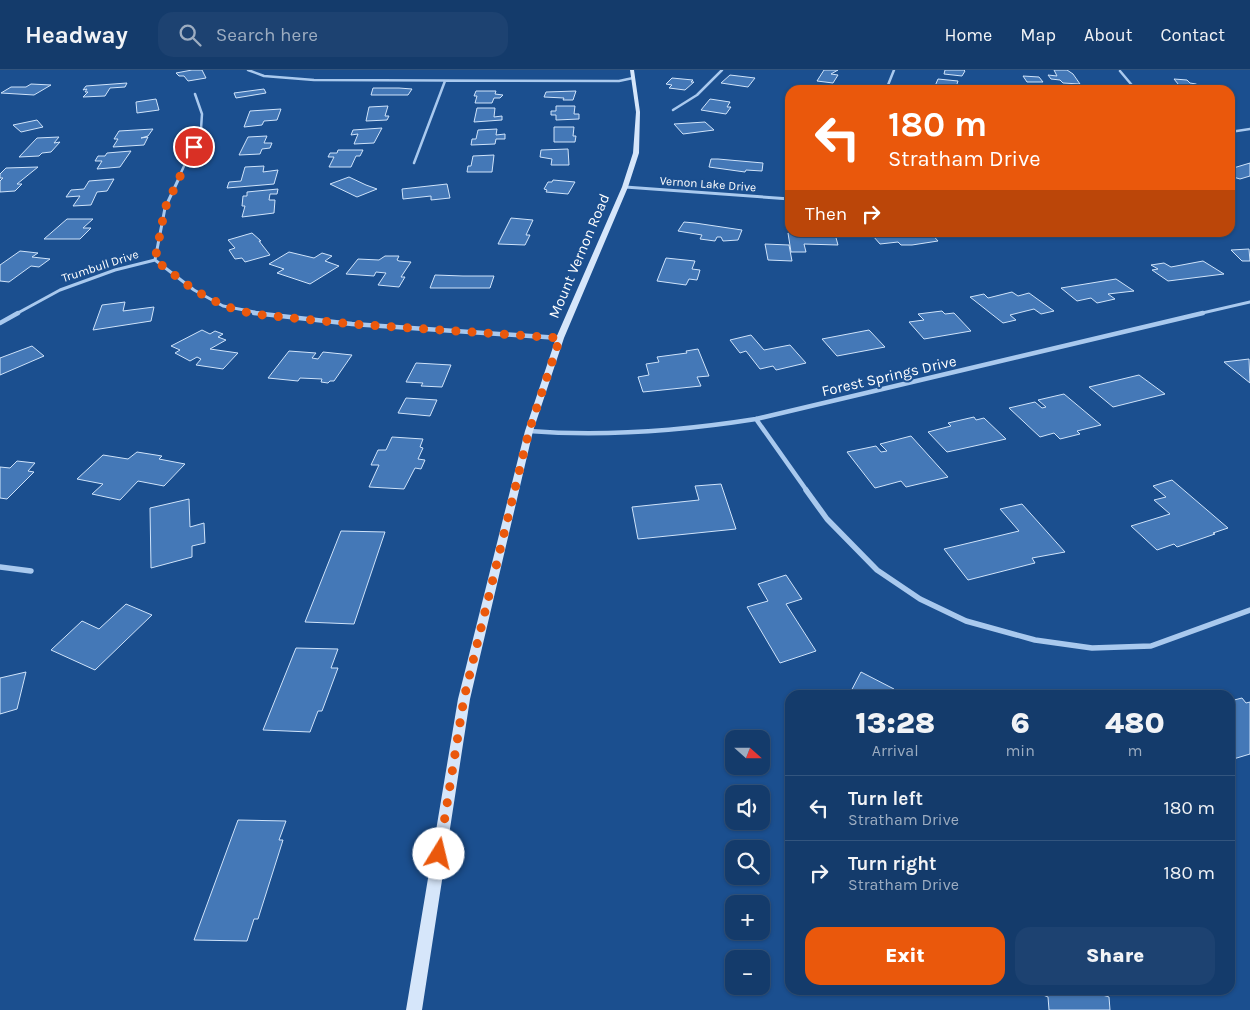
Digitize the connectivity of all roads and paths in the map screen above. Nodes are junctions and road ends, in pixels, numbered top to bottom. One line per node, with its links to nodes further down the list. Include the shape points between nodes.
1 (248, 70): 6 (street, via 264,76 314,80)
2 (722, 70): 10 (street, via 697,95)
3 (894, 70): 7 (street)
4 (1120, 71): 8 (street)
5 (633, 74): 6 (street, via 619,80); 14 (main road, Mount Vernon Road, via 638,112 636,153)
6 (445, 81): 13 (street)
7 (888, 85)
8 (1132, 85)
9 (195, 94): 16 (street, via 202,114 201,129 165,208)
10 (674, 110)
11 (1250, 129): 12 (street)
12 (1235, 131)
13 (414, 163)
14 (625, 187): 15 (street, Vernon Lake Drive); 19 (main road, Mount Vernon Road)
15 (785, 199)
16 (155, 260): 18 (street, Trumbull Drive, via 115,270 60,290); 19 (street, via 194,290 224,306 253,314)
17 (1250, 302): 20 (street, Forest Springs Drive)
18 (0, 323)
19 (560, 338): 21 (main road, Mount Vernon Road)
20 (756, 420): 21 (street, Forest Springs Drive, via 655,433); 24 (street, via 827,519 877,570 920,599 966,621 1035,640 1092,648 1151,646)
21 (529, 431): 25 (main road, Mount Vernon Road, via 464,698)
22 (0, 566): 23 (street)
23 (31, 571)
24 (1250, 610)
25 (414, 1010)

